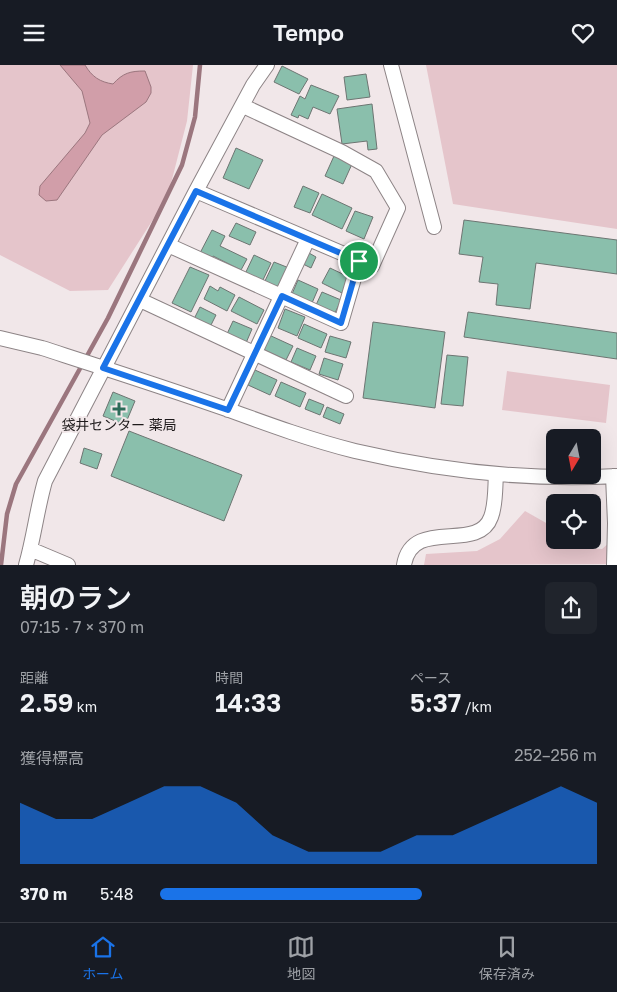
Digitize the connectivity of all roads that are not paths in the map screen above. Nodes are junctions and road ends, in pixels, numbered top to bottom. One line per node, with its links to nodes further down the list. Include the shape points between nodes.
1 (267, 65): 3 (street)
2 (391, 65): 5 (street)
3 (243, 106): 4 (street); 8 (street, via 376,171 398,208 372,266)
4 (196, 191): 6 (street); 7 (street)
5 (434, 227)
6 (308, 239): 8 (street); 9 (street)
7 (168, 245): 9 (street); 10 (street)
8 (359, 261): 9 (street, via 341,323)
9 (282, 296): 12 (street)
10 (140, 300): 12 (street); 13 (street)
11 (0, 338): 13 (street)
12 (256, 353): 14 (street); 15 (street)
13 (103, 368): 15 (street); 18 (street, via 45,481)
14 (346, 396)
15 (228, 410): 16 (street, via 354,451 433,467)
16 (496, 474): 17 (street, via 568,478); 21 (street, via 492,516 486,525 466,535 438,536 420,541 406,557)
17 (615, 476): 22 (street)
18 (30, 549): 19 (street); 20 (street)
19 (26, 565)
20 (68, 565)
21 (404, 565)
22 (614, 565)

